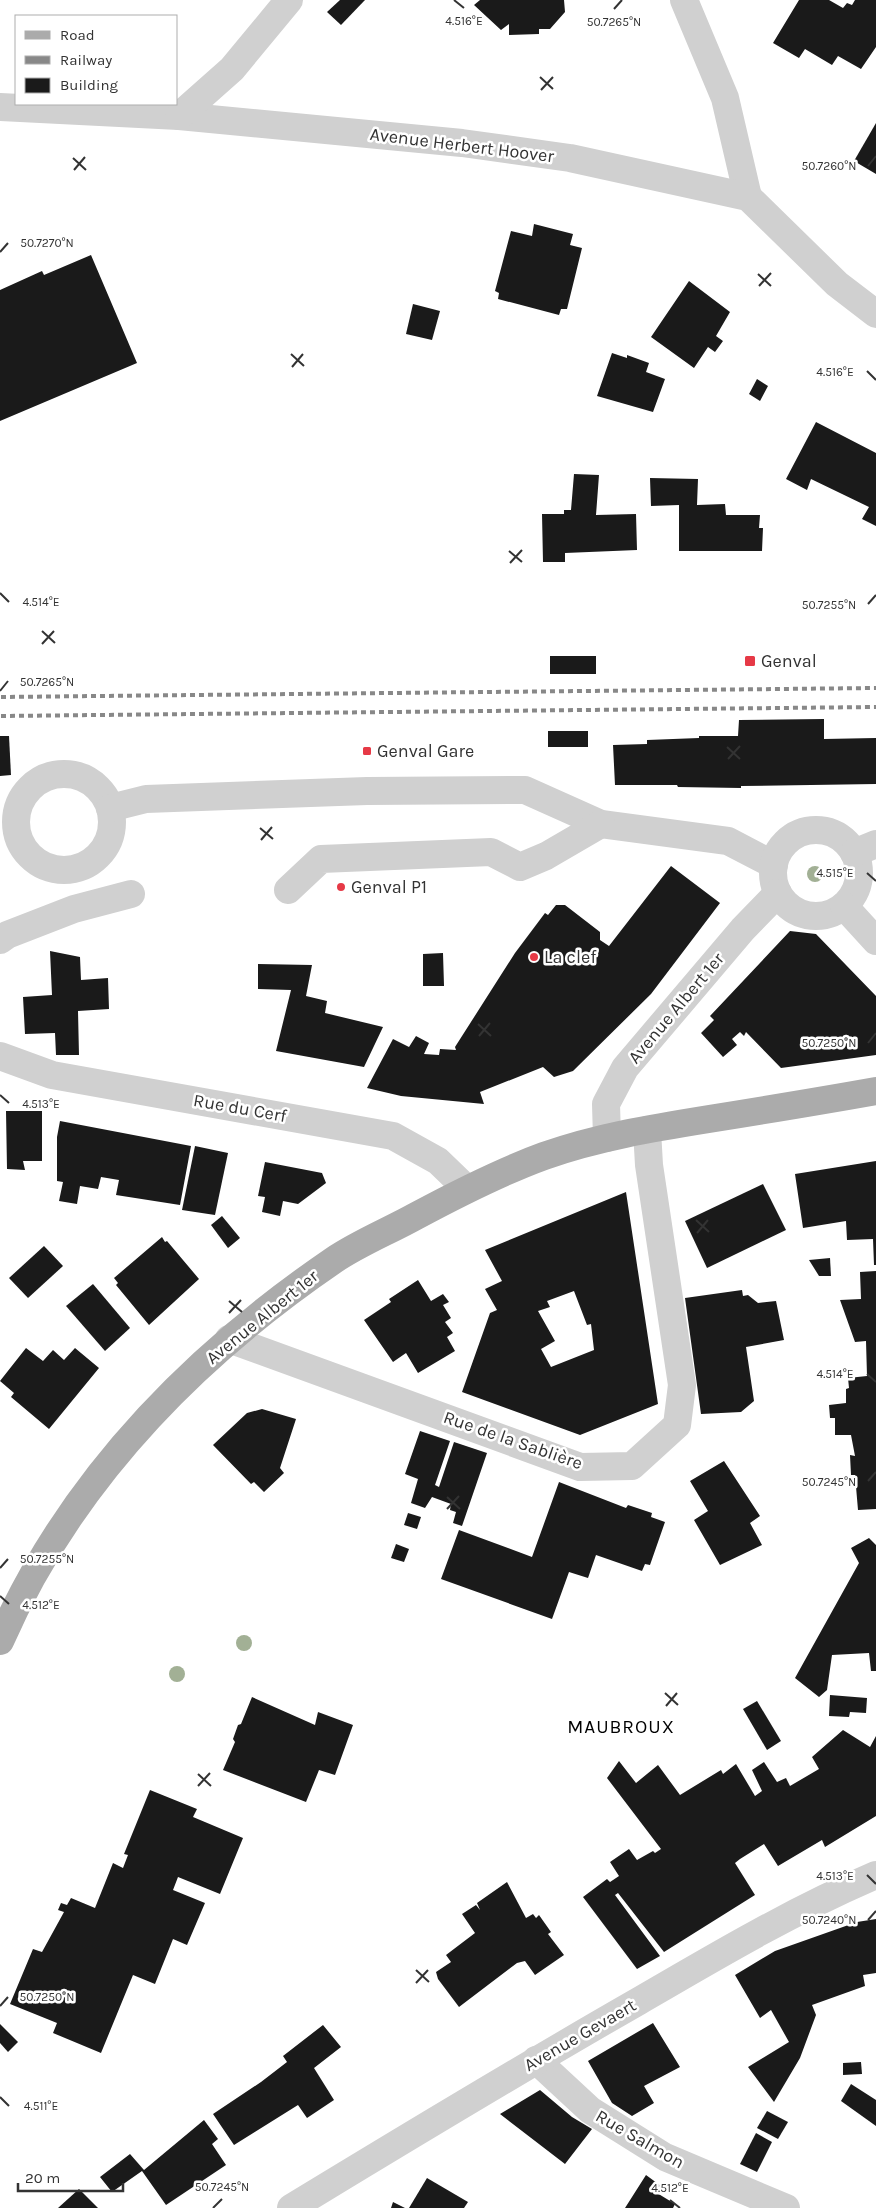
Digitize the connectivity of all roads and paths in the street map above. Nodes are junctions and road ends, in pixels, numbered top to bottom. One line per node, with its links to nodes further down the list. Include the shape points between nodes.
1 (289, 0): 4 (street, via 232,69)
2 (684, 0): 5 (street, via 725,98)
3 (0, 107): 4 (street, Avenue Herbert Hoover)
4 (179, 116): 5 (street, Avenue Herbert Hoover, via 462,143 550,156)
5 (748, 197): 6 (street, via 837,284)
6 (876, 314)
7 (110, 808): 8 (street, via 146,799 367,791 525,790)
8 (601, 824): 10 (street, via 728,841); 11 (street, via 520,867 491,852 321,859)
9 (865, 849): 10 (street, via 820,830 806,831 782,846); 14 (street, via 858,866 858,881)
10 (774, 865): 12 (street)
11 (288, 890)
12 (778, 893): 14 (street, via 788,906 804,915 831,914); 20 (street, Avenue Albert 1er, via 743,929 626,1068 606,1104)
13 (131, 894): 15 (street, via 74,909)
14 (844, 906): 16 (street)
15 (0, 940)
16 (876, 941)
17 (0, 1056): 21 (street, Rue du Cerf, via 52,1075 393,1136 438,1161)
18 (876, 1091): 19 (main road, Avenue Albert 1er)
19 (647, 1130): 20 (main road, Avenue Albert 1er); 22 (street, Rue de la Sablière, via 649,1165 682,1385 677,1425 632,1466 580,1467)
20 (607, 1138): 21 (main road, Avenue Albert 1er, via 544,1156)
21 (467, 1189): 22 (main road, Avenue Albert 1er, via 336,1259)
22 (229, 1339): 23 (main road, Avenue Albert 1er, via 141,1423 75,1507 17,1603)
23 (0, 1641)
24 (876, 1875): 25 (street, Avenue Gevaert, via 830,1894 784,1919)
25 (536, 2060): 26 (street, Avenue Gevaert); 27 (street, Rue Salmon, via 590,2110 665,2157)
26 (290, 2208)
27 (786, 2208)

